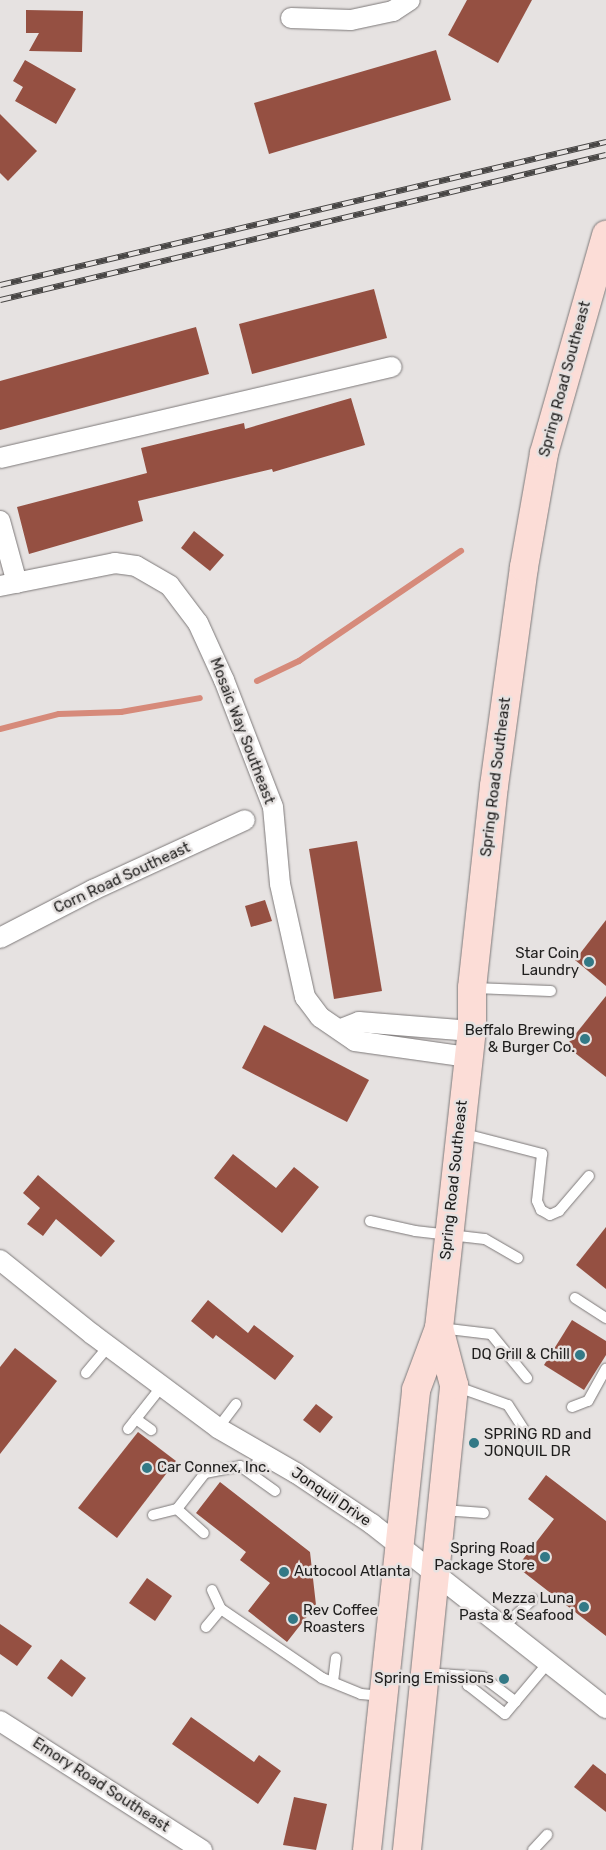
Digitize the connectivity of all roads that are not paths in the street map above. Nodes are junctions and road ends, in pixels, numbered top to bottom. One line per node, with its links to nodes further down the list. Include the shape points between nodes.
1 (410, 0): 2 (street, via 393,11 351,20)
2 (291, 18)
3 (604, 240): 10 (main road, Spring Road Southeast, via 544,453 524,567)
4 (392, 367): 5 (street)
5 (0, 458)
6 (0, 521): 7 (street, Mosaic Way Southeast)
7 (9, 584): 12 (street, Mosaic Way Southeast, via 116,563 136,566 170,586 198,623 224,680 273,807 280,884 305,997 320,1017)
8 (245, 820): 9 (street, Corn Road Southeast, via 93,890)
9 (0, 938)
10 (472, 988): 11 (lane); 13 (main road, Spring Road Southeast)
11 (551, 991)
12 (341, 1029): 13 (street, via 359,1022); 13 (street, Mosaic Way Southeast, via 355,1041)
13 (470, 1044): 14 (main road, Spring Road Southeast)
14 (460, 1133): 15 (lane, via 542,1154 537,1201 541,1210 550,1215 559,1211); 17 (main road, Spring Road Southeast)
15 (589, 1176)
16 (370, 1221): 17 (lane, via 415,1231)
17 (458, 1235): 18 (lane, via 485,1239); 22 (main road, Spring Road Southeast)
18 (518, 1258)
19 (0, 1260): 23 (street, Jonquil Drive)
20 (575, 1298): 21 (lane)
21 (606, 1318)
22 (439, 1328): 26 (lane, via 492,1334); 27 (main road, Spring Road Southeast); 44 (main road, Spring Road Southeast, via 416,1390)
23 (109, 1346): 25 (lane); 28 (street, Jonquil Drive)
24 (606, 1369): 30 (lane, via 588,1401)
25 (86, 1374)
26 (528, 1378)
27 (454, 1385): 35 (lane, via 508,1406); 40 (main road, Spring Road Southeast)
28 (162, 1386): 31 (lane); 32 (street, Jonquil Drive)
29 (236, 1404): 32 (lane)
30 (572, 1407)
31 (136, 1419): 33 (lane); 34 (lane)
32 (218, 1428): 36 (street, Jonquil Drive)
33 (128, 1429)
34 (152, 1430)
35 (527, 1434)
36 (262, 1454): 37 (lane); 44 (street, Jonquil Drive, via 316,1485)
37 (251, 1473): 38 (lane); 39 (lane, via 240,1466 206,1473)
38 (275, 1491)
39 (177, 1509): 42 (lane); 43 (lane)
40 (442, 1510): 41 (lane); 45 (main road, Spring Road Southeast)
41 (484, 1513)
42 (153, 1515)
43 (204, 1533)
44 (398, 1545): 45 (street, Jonquil Drive); 56 (main road, Spring Road Southeast)
45 (435, 1576): 50 (street, Jonquil Drive); 53 (main road, Spring Road Southeast)
46 (212, 1590): 48 (lane)
47 (533, 1599): 50 (lane)
48 (221, 1609): 49 (lane); 55 (lane)
49 (206, 1627)
50 (503, 1627): 52 (street, Jonquil Drive)
51 (336, 1658): 55 (lane)
52 (548, 1663): 57 (lane); 58 (street, Jonquil Drive)
53 (425, 1673): 54 (lane); 63 (main road, Spring Road Southeast)
54 (471, 1677): 57 (lane, via 483,1678); 57 (lane, via 468,1685 506,1714)
55 (333, 1682): 56 (lane, via 361,1694)
56 (384, 1696): 62 (main road, Spring Road Southeast)
57 (516, 1702)
58 (606, 1708)
59 (0, 1721): 61 (street, Emory Road Southeast)
60 (547, 1834): 64 (lane)
61 (202, 1850)
62 (367, 1850)
63 (407, 1850)
64 (533, 1850)

